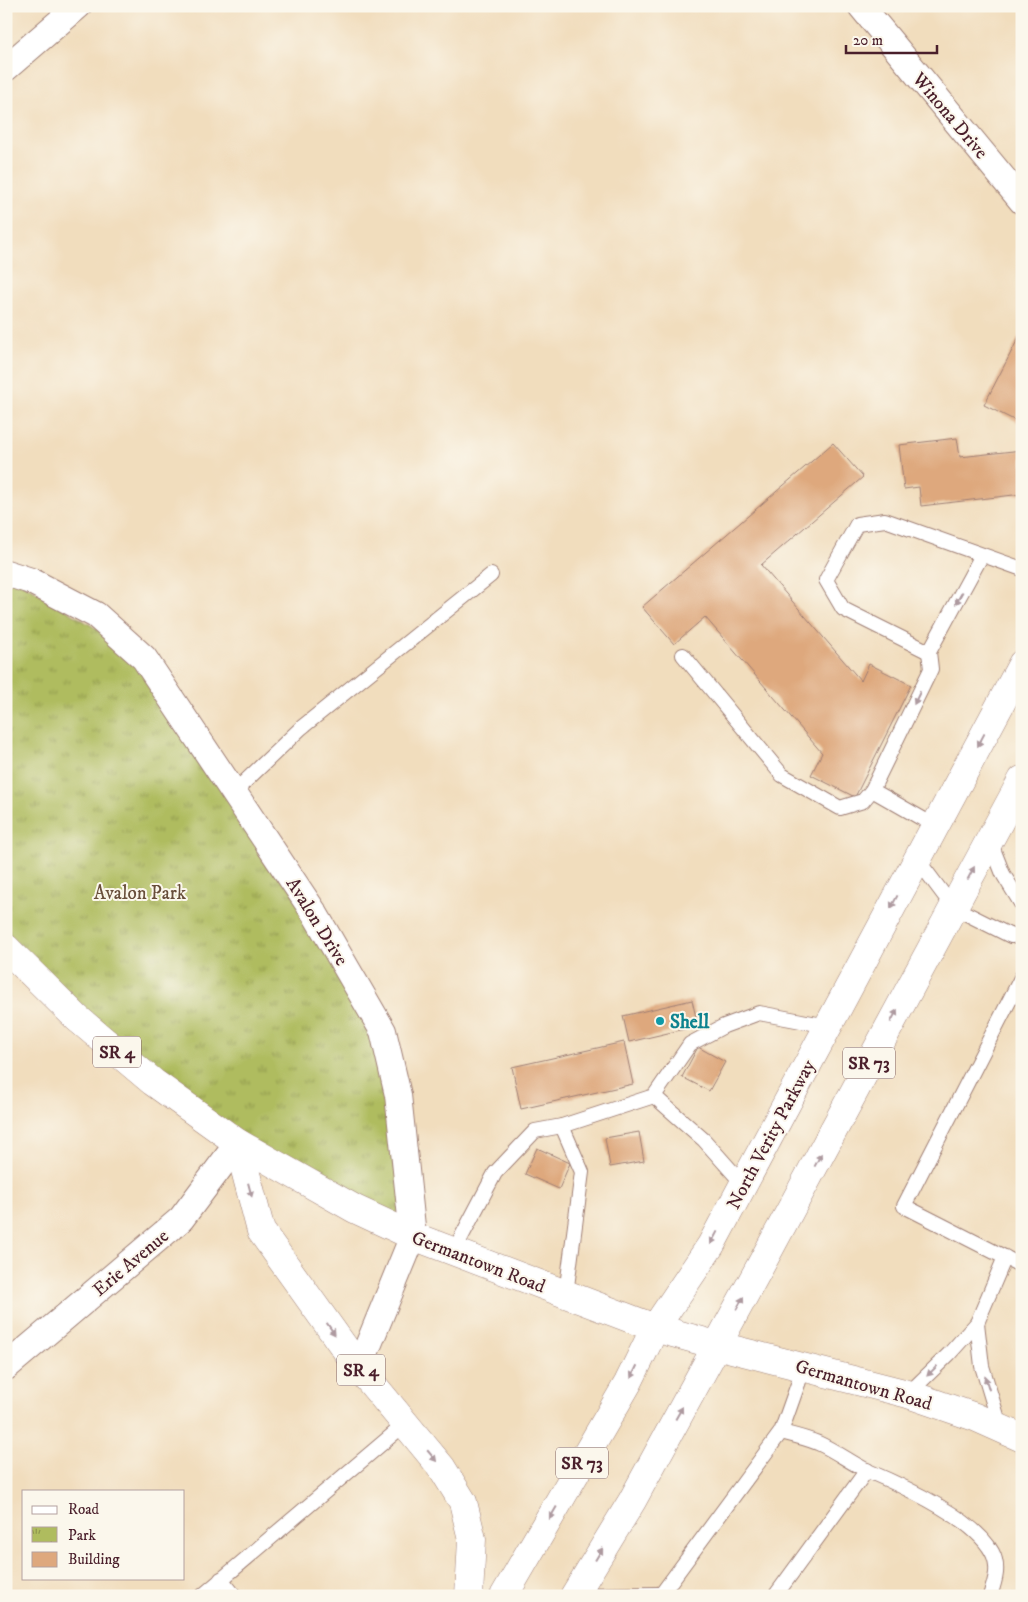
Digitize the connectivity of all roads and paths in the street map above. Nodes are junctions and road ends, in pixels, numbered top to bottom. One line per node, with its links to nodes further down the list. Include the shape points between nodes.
1 (78, 6): 3 (street)
2 (861, 6): 4 (street, Winona Drive)
3 (6, 68)
4 (1022, 201)
5 (982, 556): 6 (lane); 9 (lane, one-way to 9); 9 (lane, via 885,520 857,524 826,580 844,609)
6 (1022, 570)
7 (6, 573): 14 (street, Avalon Drive, via 31,581 96,615 144,658)
8 (491, 575): 14 (lane, via 301,728)
9 (929, 652): 13 (lane, one-way to 13, via 931,669)
10 (683, 655): 13 (lane, via 782,775 840,808 863,801)
11 (1022, 664): 15 (main road, North Verity Parkway / SR 73, one-way to 15)
12 (1022, 780): 16 (main road, SR 73)
13 (872, 790): 15 (lane)
14 (234, 792): 28 (street, Avalon Drive, via 315,914 383,1031 398,1095)
15 (935, 826): 17 (main road, North Verity Parkway / SR 73)
16 (990, 840): 18 (lane, via 1003,874); 19 (main road, SR 73, one-way to 16)
17 (917, 859): 19 (lane); 23 (main road, North Verity Parkway / SR 73, one-way to 23)
18 (1022, 905)
19 (954, 907): 20 (lane, via 1011,936); 35 (main road, SR 73, one-way to 19)
20 (1022, 936)
21 (6, 948): 26 (main road, Germantown Road / SR 4, via 77,1018 153,1082)
22 (1022, 976): 30 (lane, via 904,1206)
23 (828, 1026): 24 (lane, via 759,1013 724,1026 690,1044); 27 (main road, North Verity Parkway / SR 73)
24 (654, 1096): 25 (lane); 27 (lane, via 704,1140)
25 (562, 1126): 29 (lane, via 536,1132 495,1173); 32 (lane, via 582,1172)
26 (238, 1143): 28 (main road, Germantown Road / SR 4, via 355,1209); 36 (street, Erie Avenue, via 181,1219); 38 (main road, SR 4, one-way to 38, via 261,1231)
27 (743, 1184): 34 (main road, North Verity Parkway / SR 73, one-way to 34, via 711,1245)
28 (413, 1236): 29 (main road, Germantown Road / SR 4); 38 (street, Avalon Drive)
29 (454, 1251): 32 (main road, Germantown Road / SR 4)
30 (1004, 1258): 31 (lane); 33 (lane)
31 (1022, 1266)
32 (566, 1294): 34 (main road, Germantown Road / SR 4)
33 (977, 1323): 39 (lane, one-way to 39); 42 (lane, one-way to 33, via 982,1366)
34 (655, 1328): 35 (main road, Germantown Road / SR 4); 49 (main road, North Verity Parkway / SR 73, one-way to 49, via 628,1383)
35 (716, 1345): 37 (main road, Germantown Road); 50 (main road, one-way to 35, via 632,1500)
36 (6, 1367)
37 (804, 1367): 39 (main road, Germantown Road); 41 (lane)
38 (359, 1368): 40 (main road, SR 4)
39 (908, 1394): 42 (main road, Germantown Road, via 975,1417)
40 (405, 1424): 44 (lane); 48 (main road, SR 4, one-way to 48, via 442,1468 462,1502 472,1538)
41 (781, 1432): 43 (lane, via 817,1443); 45 (lane)
42 (1012, 1434)
43 (867, 1470): 51 (lane); 52 (lane, via 914,1491 979,1536 993,1552 998,1576)
44 (221, 1579): 46 (lane); 47 (lane)
45 (662, 1595): 50 (lane)
46 (202, 1596)
47 (235, 1596)
48 (469, 1596)
49 (504, 1596)
50 (574, 1596)
51 (775, 1596)
52 (990, 1596)

